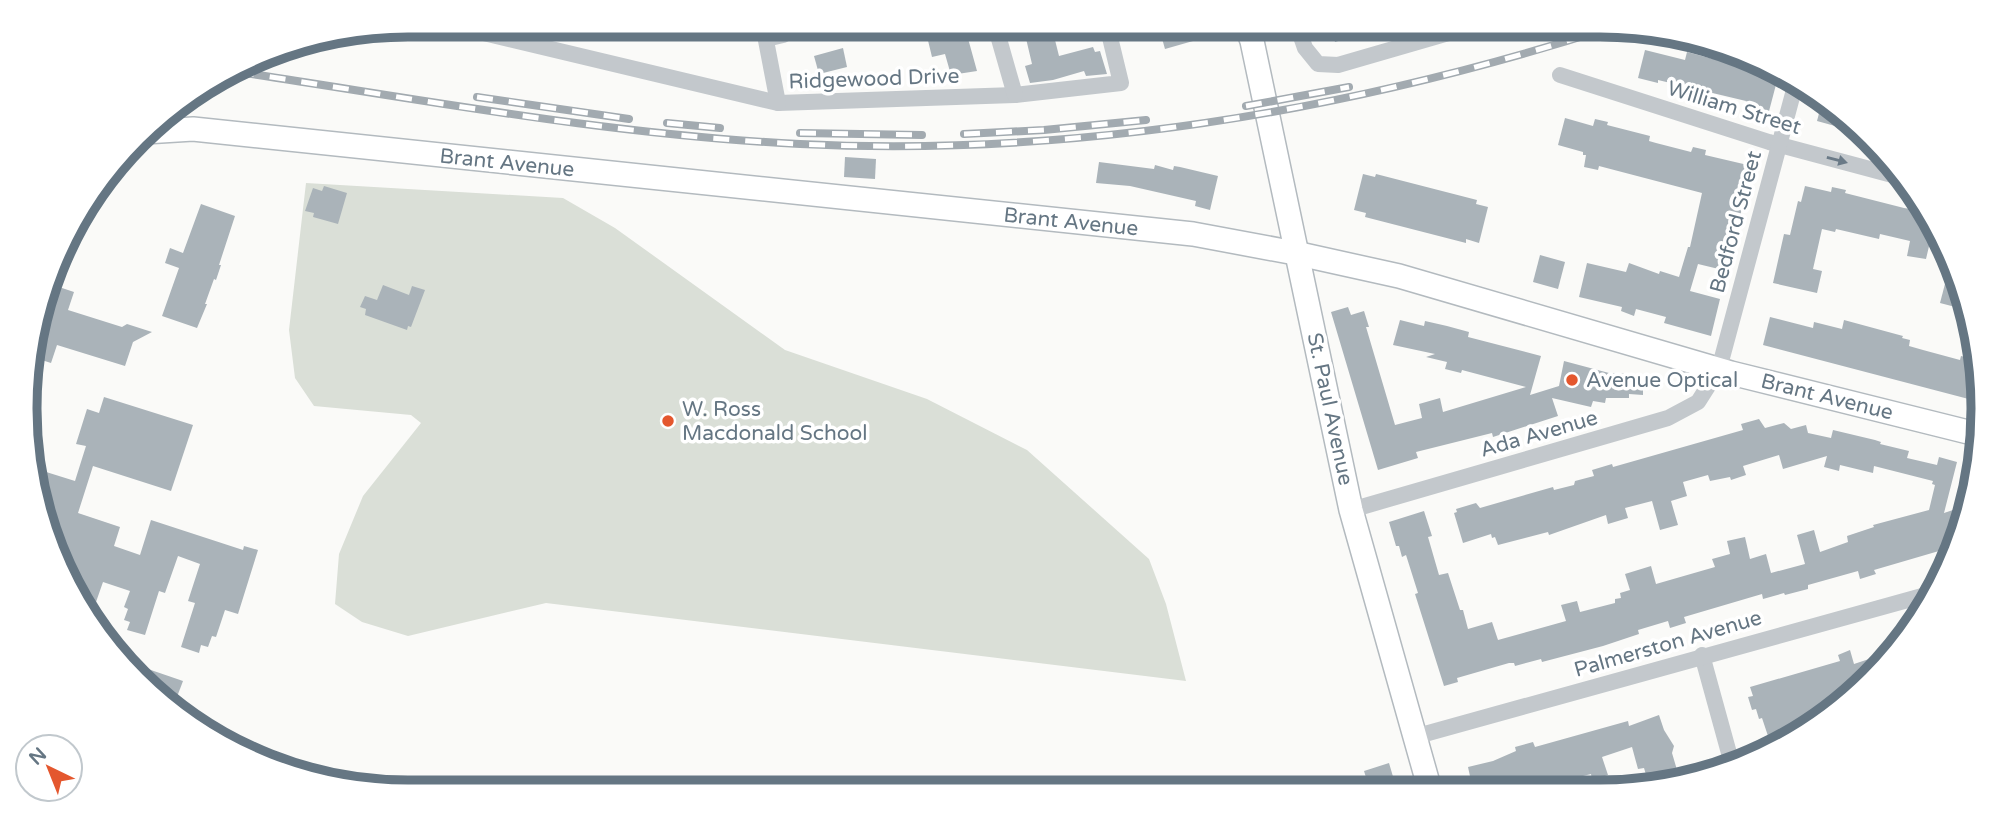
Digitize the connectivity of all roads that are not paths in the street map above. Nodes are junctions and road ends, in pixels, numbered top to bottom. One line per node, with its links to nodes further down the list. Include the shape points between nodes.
1 (504, 37): 11 (street, Ridgewood Drive)
2 (765, 37): 11 (street)
3 (999, 37): 10 (street)
4 (1110, 37): 10 (street, Ridgewood Drive, via 1121,83)
5 (1251, 37): 17 (main road, St. Paul Avenue)
6 (1301, 37): 7 (street, via 1318,64 1338,65)
7 (1432, 37)
8 (1560, 75): 15 (street, William Street)
9 (1793, 92): 15 (street, Bedford Street)
10 (1015, 95): 11 (street, Ridgewood Drive)
11 (778, 103)
12 (172, 122): 13 (main road)
13 (192, 130): 14 (main road, Brant Avenue); 17 (main road, Brant Avenue, via 1193,234)
14 (161, 131)
15 (1774, 143): 16 (street, William Street, one-way to 16); 18 (street, Bedford Street)
16 (1887, 174)
17 (1295, 253): 18 (main road, Brant Avenue, via 1399,276); 20 (main road, St. Paul Avenue)
18 (1719, 369): 19 (main road, Brant Avenue); 20 (street, Ada Avenue, via 1698,402 1668,418)
19 (1970, 433)
20 (1351, 510): 23 (main road, St. Paul Avenue)
21 (1920, 597): 22 (street, Palmerston Avenue)
22 (1702, 655): 23 (street, Palmerston Avenue); 24 (street)
23 (1415, 737): 25 (main road, St. Paul Avenue)
24 (1730, 757)
25 (1427, 780)

